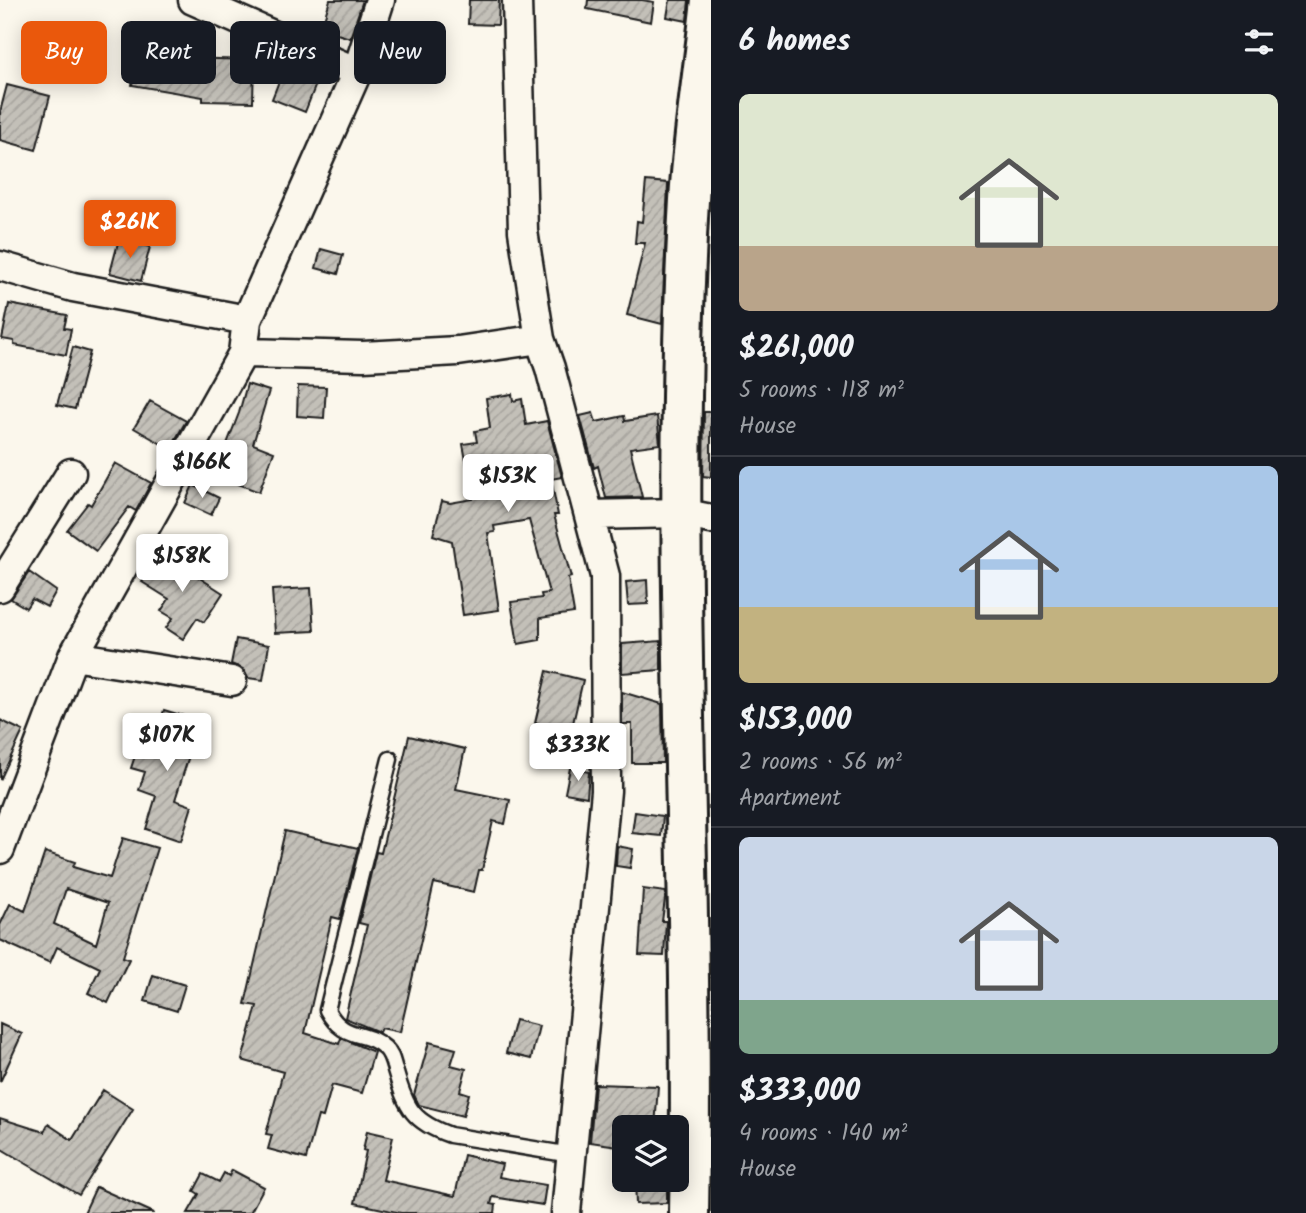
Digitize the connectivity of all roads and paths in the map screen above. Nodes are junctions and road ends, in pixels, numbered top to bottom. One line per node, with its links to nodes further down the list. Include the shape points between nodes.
1 (193, 0): 6 (street)
2 (380, 0): 5 (street)
3 (517, 0): 10 (street, via 523,231)
4 (711, 0): 14 (street, via 689,197 683,342)
5 (374, 21)
6 (354, 70)
7 (354, 81): 9 (street)
8 (0, 266): 9 (street, via 73,287)
9 (247, 320): 11 (street)
10 (540, 339): 11 (street, via 444,352 363,356); 13 (street)
11 (243, 353): 16 (street)
12 (71, 473): 15 (street)
13 (589, 515): 14 (street); 20 (street, via 605,576 606,791)
14 (696, 516): 22 (street)
15 (0, 587)
16 (73, 656): 17 (street); 19 (street)
17 (232, 681)
18 (390, 759): 20 (lane, via 327,1010 341,1029 387,1049 404,1101 433,1129)
19 (0, 849)
20 (571, 1155): 21 (street)
21 (565, 1213)
22 (689, 1213)

